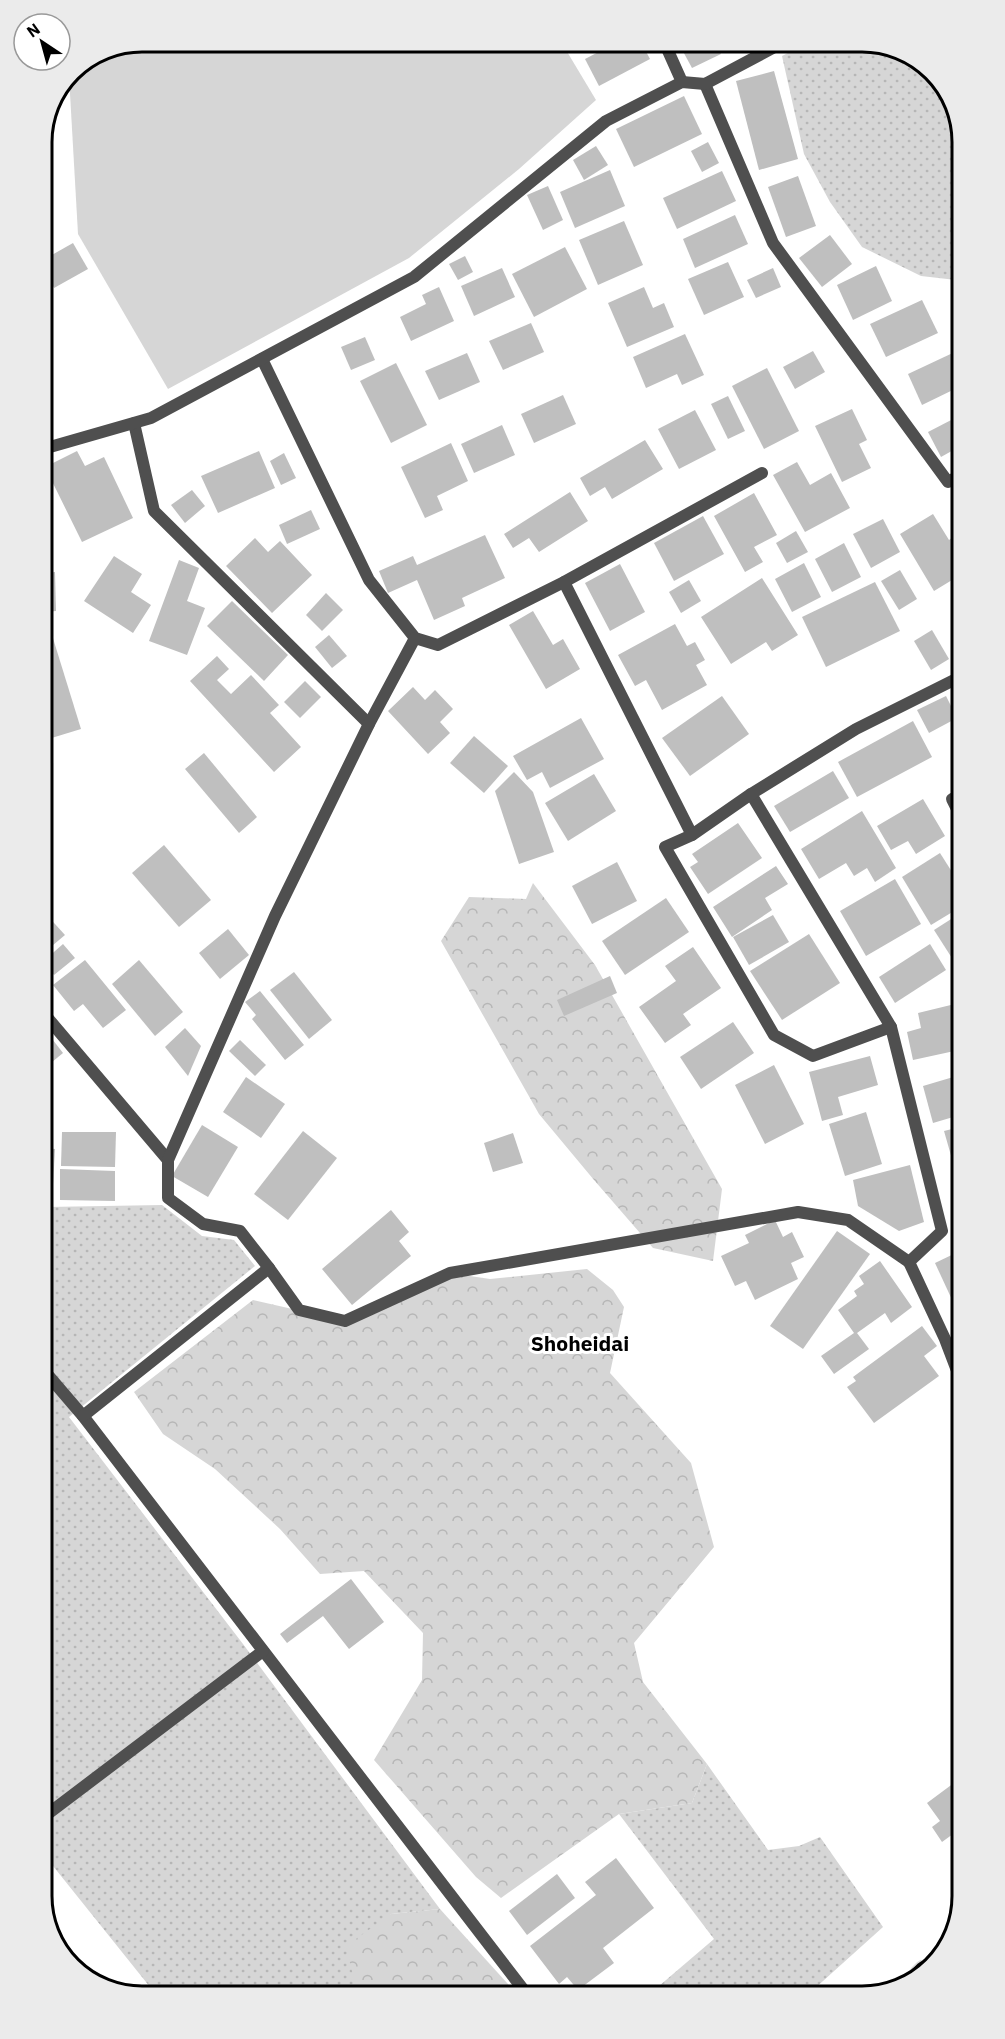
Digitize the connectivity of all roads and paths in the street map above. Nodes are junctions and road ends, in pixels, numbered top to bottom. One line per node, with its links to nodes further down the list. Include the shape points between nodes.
1 (669, 53): 3 (street)
2 (763, 53): 4 (street)
3 (682, 82): 4 (street); 5 (street, via 606,122 414,277)
4 (705, 84): 9 (street, via 773,243 948,482)
5 (261, 359): 6 (street, via 151,418); 11 (street, via 369,580)
6 (134, 423): 7 (street); 13 (street, via 154,511)
7 (53, 446)
8 (762, 473): 10 (street)
9 (952, 480)
10 (564, 582): 11 (street, via 438,645); 15 (street)
11 (415, 638): 13 (street)
12 (952, 681): 14 (street, via 856,729)
13 (369, 724): 18 (street, via 275,916)
14 (751, 794): 15 (street); 17 (street)
15 (692, 835): 17 (street, via 665,847 774,1035 813,1056)
16 (52, 1024): 18 (street)
17 (891, 1027): 19 (street, via 942,1231)
18 (168, 1160): 20 (street, via 168,1198 203,1224 240,1231)
19 (909, 1262): 20 (street, via 849,1220 798,1212 450,1274 345,1321 299,1310); 21 (street)
20 (269, 1268): 23 (street)
21 (952, 1357)
22 (52, 1380): 23 (street)
23 (83, 1416): 24 (street)
24 (263, 1651): 25 (street); 26 (street)
25 (52, 1811)
26 (521, 1986)

